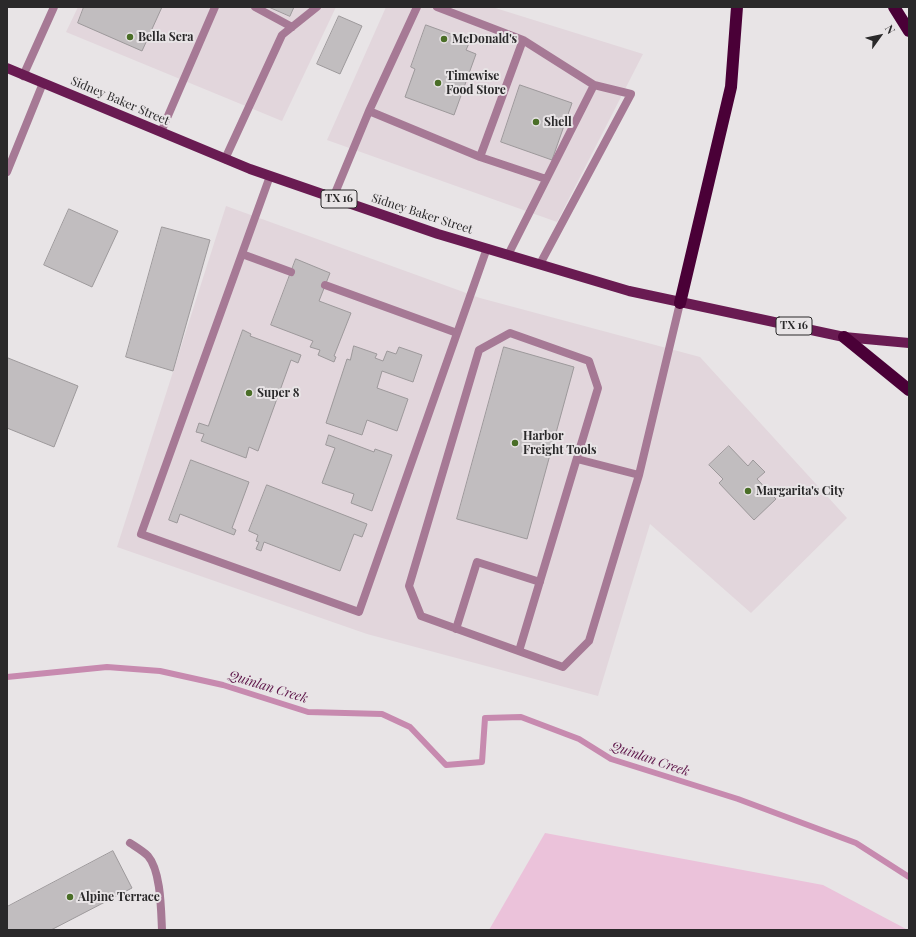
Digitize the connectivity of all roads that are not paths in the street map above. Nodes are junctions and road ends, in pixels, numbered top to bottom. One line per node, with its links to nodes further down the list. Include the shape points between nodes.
1 (54, 7): 13 (street)
2 (215, 7): 17 (street)
3 (255, 7): 9 (street)
4 (317, 7): 9 (street)
5 (417, 7): 16 (street)
6 (437, 7): 11 (street)
7 (737, 7): 30 (highway, via 731,86)
8 (894, 7): 10 (highway)
9 (292, 27): 19 (street, via 282,35)
10 (909, 31)
11 (523, 40): 15 (street); 18 (street)
12 (7, 68): 13 (main road, Sidney Baker Street / TX 16)
13 (23, 76): 14 (main road, Sidney Baker Street / TX 16)
14 (43, 83): 17 (main road, Sidney Baker Street / TX 16); 20 (street)
15 (594, 85): 22 (street); 27 (street, via 631,94)
16 (369, 111): 18 (street); 23 (street)
17 (161, 132): 19 (main road, Sidney Baker Street / TX 16)
18 (480, 157): 22 (street)
19 (226, 159): 21 (main road, Sidney Baker Street / TX 16)
20 (7, 172)
21 (270, 176): 23 (main road, Sidney Baker Street / TX 16); 25 (street)
22 (546, 179): 26 (street)
23 (333, 198): 24 (main road, Sidney Baker Street / TX 16)
24 (487, 248): 26 (main road, Sidney Baker Street / TX 16); 31 (street)
25 (242, 254): 28 (street); 31 (street, via 141,534 358,612)
26 (508, 255): 27 (main road, Sidney Baker Street / TX 16)
27 (540, 264): 30 (main road, Sidney Baker Street / TX 16, via 629,291)
28 (291, 272)
29 (325, 285): 31 (street)
30 (680, 303): 32 (main road, TX 16); 36 (street)
31 (457, 333)
32 (844, 337): 33 (main road, TX 16); 34 (highway)
33 (909, 343)
34 (909, 390)
35 (577, 459): 36 (street); 37 (street); 38 (street, via 598,388 589,361 510,333 479,350 409,586 421,616)
36 (639, 475): 39 (street, via 589,641 562,667)
37 (540, 582): 38 (street, via 477,562); 39 (street)
38 (456, 629): 39 (street)
39 (519, 651)
40 (130, 843): 41 (street, via 148,855 154,865 160,894)
41 (162, 930)

